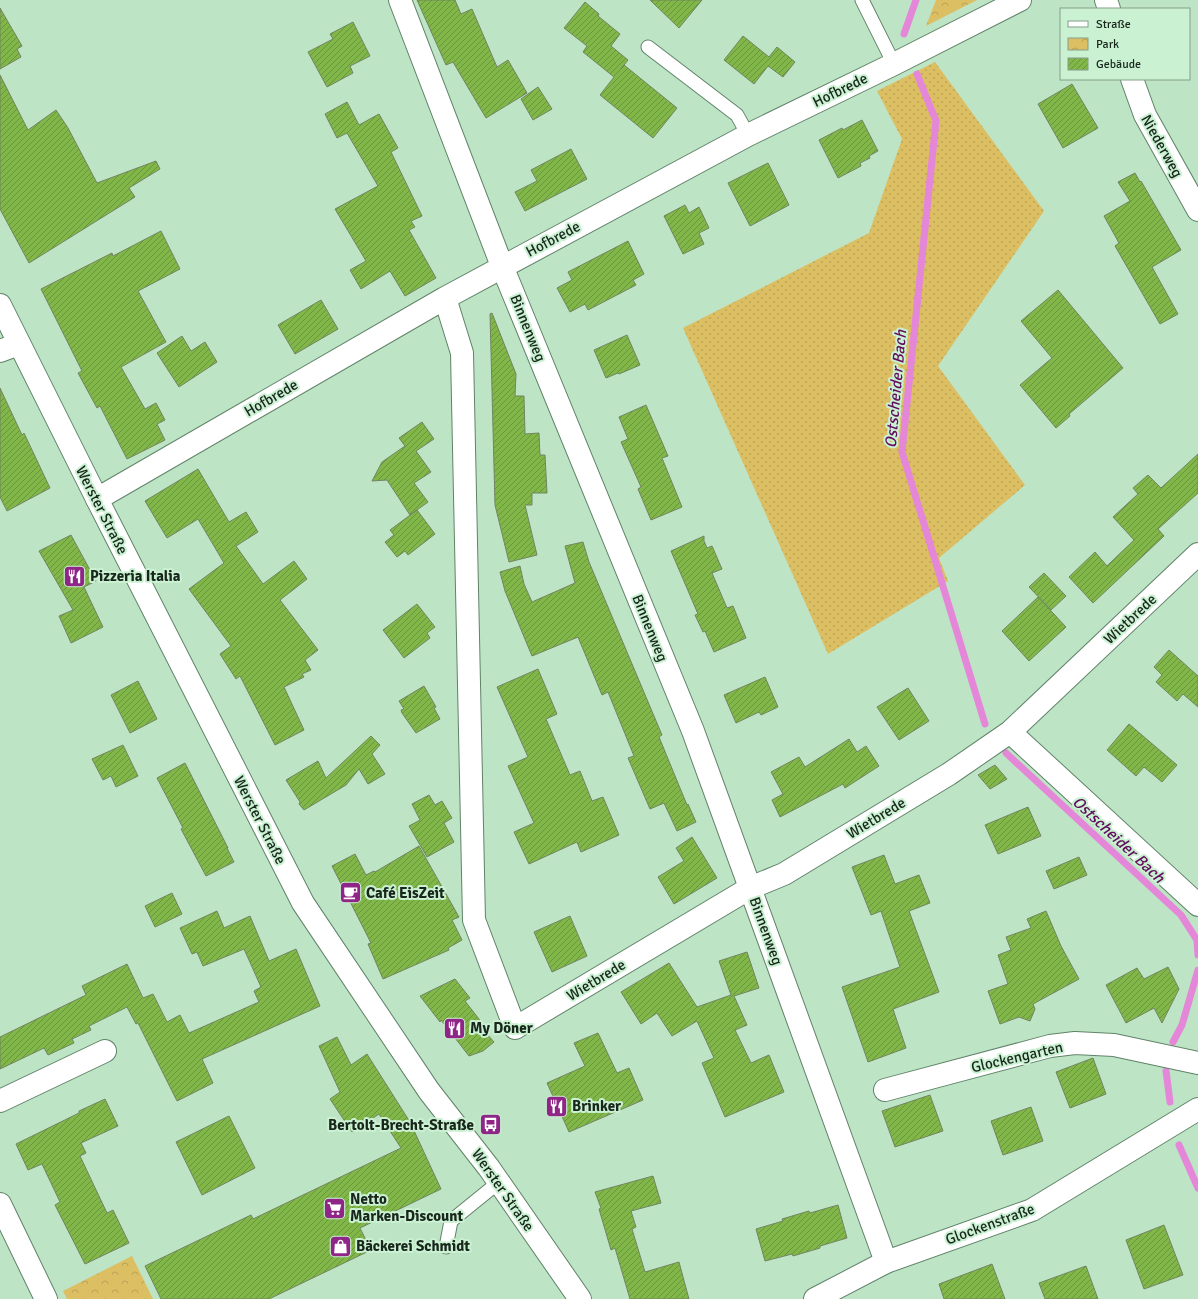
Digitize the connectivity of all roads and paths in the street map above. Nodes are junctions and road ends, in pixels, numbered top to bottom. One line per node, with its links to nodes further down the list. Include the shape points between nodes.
1 (400, 0): 9 (street, Binnenweg)
2 (862, 0): 5 (lane)
3 (1020, 0): 5 (street, Hofbrede)
4 (648, 47): 7 (lane, via 737,115)
5 (894, 64): 7 (street, Hofbrede)
6 (1132, 80): 8 (street, Niederweg, via 1144,115)
7 (748, 135): 9 (street, Hofbrede)
8 (1198, 210)
9 (502, 266): 10 (street, Hofbrede); 16 (street, Binnenweg, via 693,731)
10 (445, 298): 13 (street, Hofbrede); 16 (street, Wietbrede, via 462,353 474,920 515,1028)
11 (0, 305): 12 (street, Werster Straße)
12 (9, 348): 13 (street, Werster Straße)
13 (97, 499): 23 (street, Werster Straße, via 303,903 429,1091)
14 (1198, 554): 15 (street, Wietbrede)
15 (1010, 732): 16 (street, Wietbrede, via 949,774 784,874); 17 (street)
16 (750, 888): 26 (street, Binnenweg)
17 (1198, 905)
18 (105, 1051): 21 (street)
19 (1198, 1063): 20 (street, Glockengarten, via 1114,1045 1075,1043 1050,1046)
20 (885, 1090)
21 (0, 1101)
22 (1198, 1111): 26 (street, Glockenstraße, via 1032,1210)
23 (499, 1182): 25 (lane, via 451,1221); 28 (street, Werster Straße)
24 (0, 1204): 27 (street)
25 (446, 1247)
26 (886, 1262): 29 (street, Glockenstraße)
27 (46, 1299)
28 (580, 1299)
29 (814, 1299)

